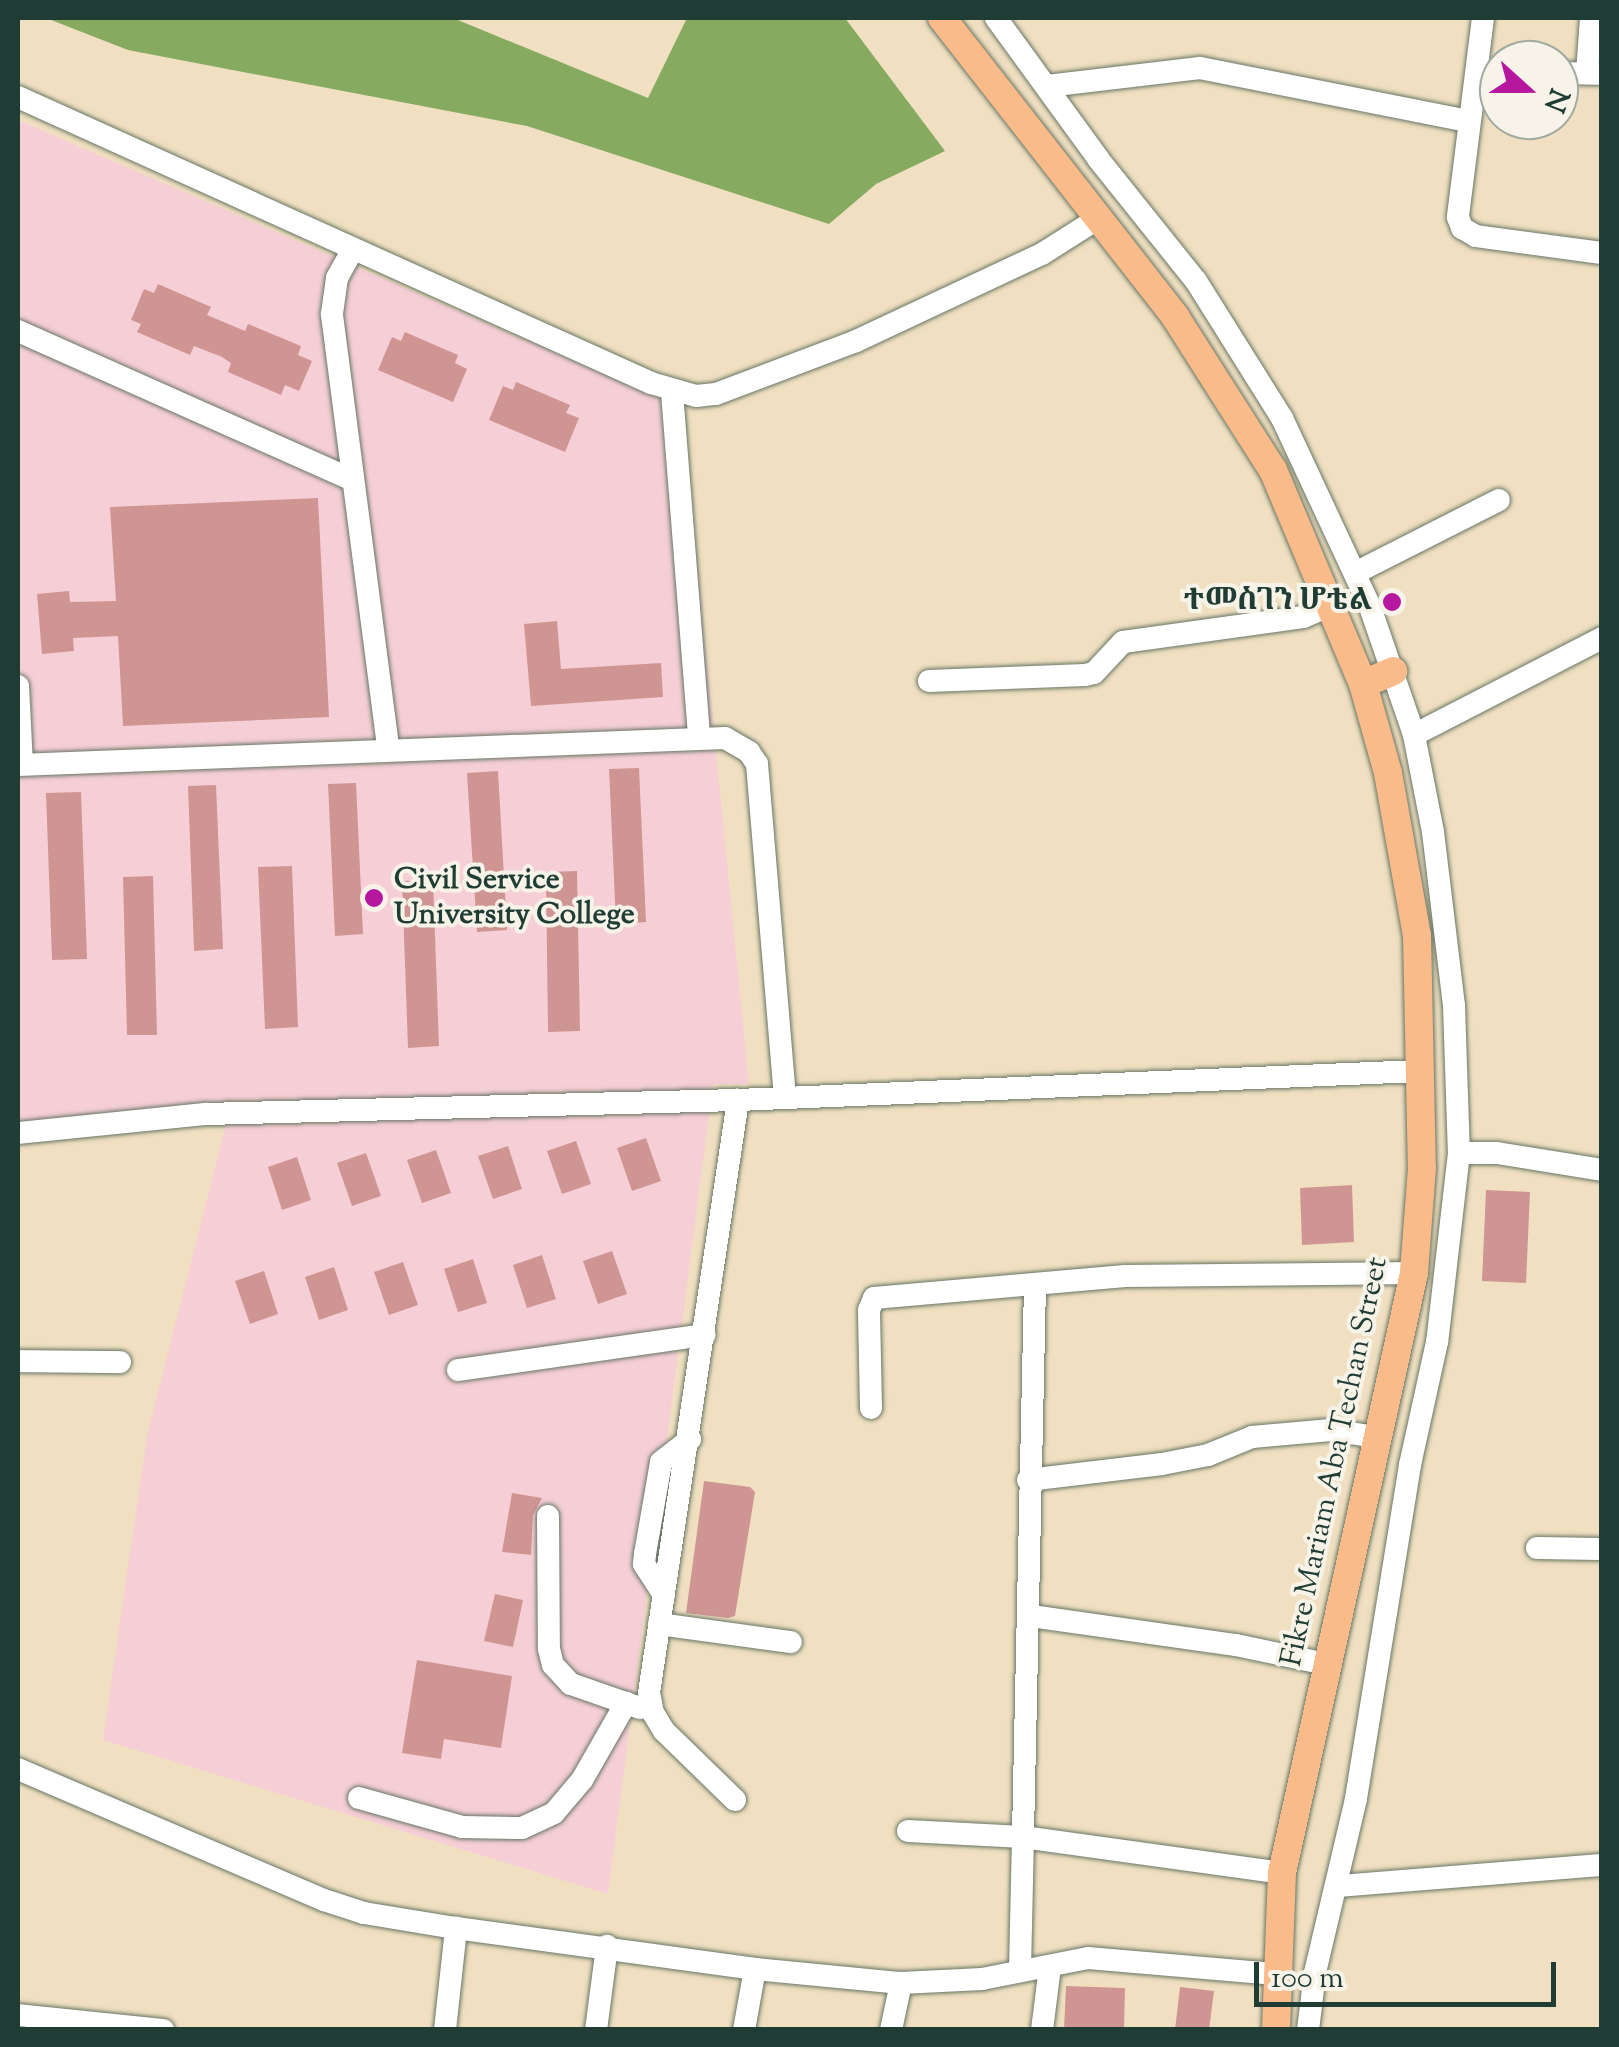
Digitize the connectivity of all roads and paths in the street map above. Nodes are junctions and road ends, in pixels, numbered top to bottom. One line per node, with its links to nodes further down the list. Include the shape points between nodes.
1 (942, 18): 9 (main road, Fikre Mariam Aba Techan Street)
2 (996, 18): 5 (street)
3 (1591, 18): 4 (street)
4 (1594, 74)
5 (1047, 86): 8 (street, via 1200,68); 16 (street, via 1206,296 1282,418)
6 (18, 96): 10 (street)
7 (1479, 96): 8 (street)
8 (1468, 122): 11 (street, via 1462,228 1476,236)
9 (1100, 217): 13 (street, via 1042,254 856,342 716,394); 17 (main road, Fikre Mariam Aba Techan Street, via 1248,428)
10 (353, 249): 13 (street); 14 (street, via 337,278 332,315)
11 (1602, 253)
12 (22, 341): 14 (street)
13 (672, 392): 24 (street)
14 (351, 479): 25 (street)
15 (1498, 500): 16 (street)
16 (1357, 572): 19 (street)
17 (1331, 604): 20 (street, via 1303,617 1123,642 1085,676); 21 (main road, Fikre Mariam Aba Techan Street)
18 (1602, 638): 23 (street)
19 (1392, 672): 21 (main road); 23 (street)
20 (929, 681)
21 (1363, 684): 27 (main road, Fikre Mariam Aba Techan Street, via 1388,773 1418,934)
22 (18, 686): 26 (street)
23 (1414, 734): 31 (street, via 1454,1005)
24 (700, 736): 25 (street); 28 (street, via 724,738 756,764)
25 (388, 750): 26 (street)
26 (20, 765)
27 (1418, 1070): 28 (street); 33 (main road, Fikre Mariam Aba Techan Street, via 1422,1168)
28 (785, 1096): 29 (street)
29 (738, 1100): 30 (street, via 206,1114); 35 (street)
30 (18, 1133)
31 (1460, 1153): 32 (street); 58 (street, via 1437,1342)
32 (1602, 1170)
33 (1414, 1273): 34 (street, via 1126,1276); 40 (main road, Fikre Mariam Aba Techan Street)
34 (1035, 1285): 39 (street, via 874,1298); 41 (street)
35 (705, 1334): 38 (street); 46 (street)
36 (18, 1361): 37 (street)
37 (120, 1362)
38 (458, 1370)
39 (871, 1408)
40 (1376, 1437): 41 (street, via 1331,1430 1252,1437 1162,1464); 48 (main road, Fikre Mariam Aba Techan Street, via 1360,1533)
41 (1028, 1480): 45 (street)
42 (548, 1516): 49 (street, via 553,1665 571,1684)
43 (1537, 1548): 44 (street)
44 (1602, 1549)
45 (1031, 1616): 48 (street); 55 (street)
46 (659, 1624): 47 (street); 50 (street, via 649,1693)
47 (792, 1642)
48 (1326, 1664): 57 (main road, Fikre Mariam Aba Techan Street)
49 (626, 1703): 50 (street); 52 (street, via 582,1780 554,1813 522,1828 462,1827)
50 (653, 1713): 53 (street)
51 (18, 1769): 59 (street, via 324,1900)
52 (359, 1798)
53 (735, 1800)
54 (908, 1831): 55 (street)
55 (1023, 1837): 57 (street); 63 (street)
56 (1602, 1865): 58 (street)
57 (1282, 1873): 64 (main road, Fikre Mariam Aba Techan Street)
58 (1340, 1886): 74 (street, via 1315,1974)
59 (456, 1928): 60 (street); 68 (street)
60 (607, 1946): 62 (street); 69 (street)
61 (1050, 1967): 63 (street); 64 (street, via 1088,1958); 72 (street)
62 (755, 1970): 65 (street); 70 (street)
63 (1020, 1971): 65 (street)
64 (1275, 1974): 73 (main road, Fikre Mariam Aba Techan Street)
65 (900, 1983): 71 (street)
66 (18, 2014): 67 (street)
67 (163, 2030)
68 (445, 2030)
69 (596, 2030)
70 (744, 2030)
71 (891, 2030)
72 (1042, 2030)
73 (1276, 2030)
74 (1308, 2030)

